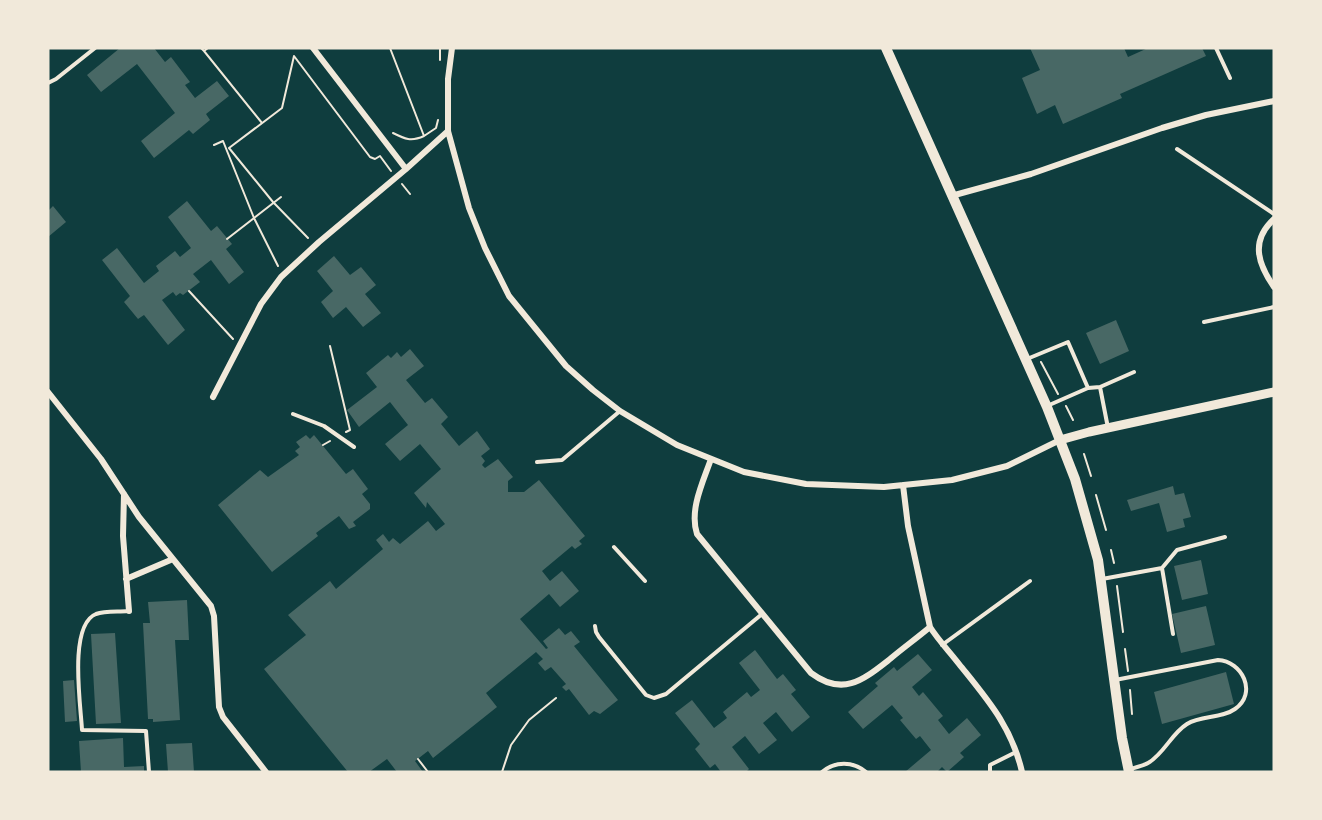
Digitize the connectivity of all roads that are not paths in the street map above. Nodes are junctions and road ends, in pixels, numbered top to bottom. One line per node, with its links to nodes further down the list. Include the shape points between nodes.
1 (95, 48): 7 (lane)
2 (313, 48): 11 (street)
3 (452, 48): 9 (street)
4 (886, 48): 12 (main road)
5 (1216, 48): 6 (lane)
6 (1230, 78)
7 (48, 83)
8 (1274, 101): 12 (street, via 1206,115 1031,174)
9 (447, 131): 11 (street); 26 (street, via 469,207 509,296 566,366)
10 (1177, 149): 13 (lane)
11 (406, 170): 24 (street, via 316,244 270,289)
12 (951, 196): 18 (main road)
13 (1274, 214)
14 (1274, 219): 15 (street, via 1263,232 1259,252 1264,273)
15 (1274, 288)
16 (1274, 307): 17 (lane)
17 (1204, 322)
18 (1026, 359): 21 (lane, via 1068,342); 25 (main road)
19 (1134, 372): 20 (lane)
20 (1100, 387): 21 (lane); 28 (lane)
21 (1088, 388): 25 (lane)
22 (48, 392): 34 (street)
23 (1274, 392): 28 (street)
24 (213, 397)
25 (1047, 407): 29 (main road)
26 (620, 411): 31 (street, via 677,445); 32 (lane, via 562,460)
27 (293, 414): 30 (lane, via 324,426)
28 (1108, 428): 29 (street)
29 (1060, 440): 33 (street, via 1007,466 952,480); 40 (main road, via 1088,519)
30 (354, 447)
31 (711, 459): 33 (street, via 744,472 806,484); 44 (street, via 693,514 694,524 700,538)
32 (537, 462)
33 (903, 485): 46 (street)
34 (124, 494): 37 (street); 39 (street)
35 (1225, 537): 38 (lane, via 1177,550)
36 (615, 547): 41 (lane)
37 (173, 559): 39 (street); 53 (street, via 211,606 218,700 223,717)
38 (1162, 568): 40 (lane); 47 (lane)
39 (126, 579): 43 (street)
40 (1101, 579): 49 (main road)
41 (645, 581)
42 (1030, 581): 48 (lane)
43 (129, 610): 52 (lane, via 96,614 84,625 77,676 82,730 146,731)
44 (763, 613): 45 (lane, via 666,694 654,698 646,695 599,637); 46 (street, via 811,673 842,686 862,680)
45 (595, 626)
46 (930, 627): 48 (street)
47 (1173, 634)
48 (942, 645): 50 (street, via 998,713)
49 (1114, 680): 51 (main road); 51 (lane, via 1218,660 1234,665 1245,683 1243,702 1237,708 1189,722 1155,758)
50 (1017, 752): 56 (lane, via 990,765); 57 (street)
51 (1129, 771)
52 (149, 772)
53 (266, 772)
54 (822, 772): 55 (lane, via 845,763)
55 (866, 772)
56 (990, 772)
57 (1022, 772)

